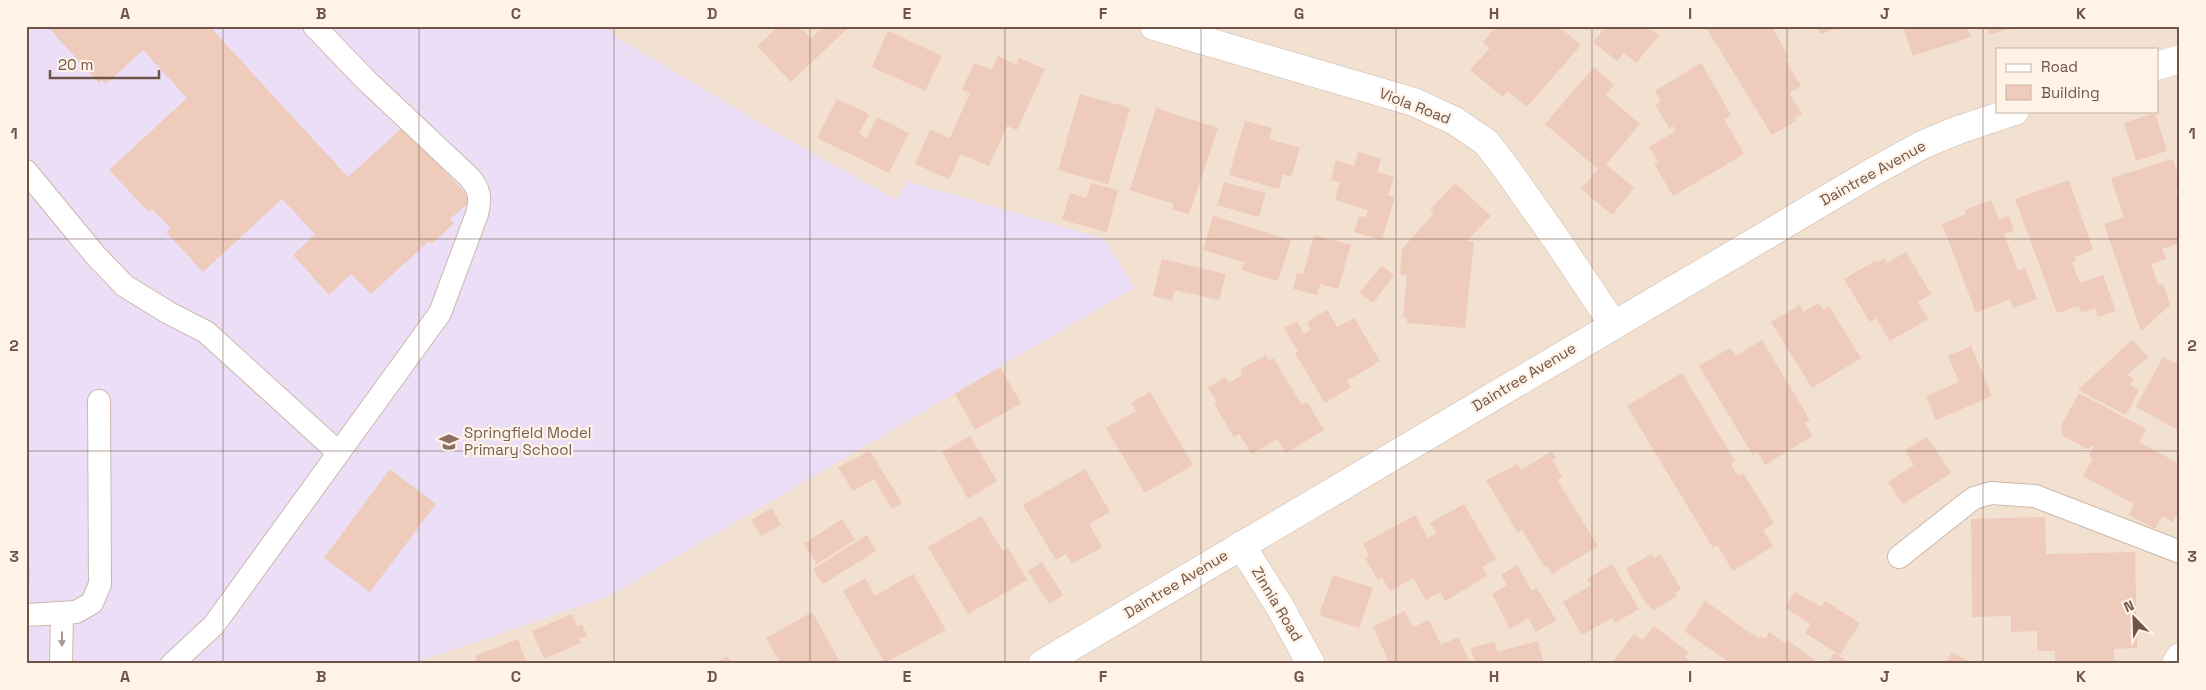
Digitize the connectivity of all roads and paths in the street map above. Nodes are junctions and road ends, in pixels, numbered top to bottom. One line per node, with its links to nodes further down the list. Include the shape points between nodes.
1 (314, 26): 9 (lane, via 469,177 476,185 480,199 440,313)
2 (1154, 26): 7 (street, Viola Road, via 1414,102 1455,121 1486,142)
3 (2180, 59): 4 (street)
4 (2158, 66)
5 (2013, 112): 7 (street, Daintree Avenue, via 1922,145)
6 (26, 171): 9 (lane, via 125,286 206,332)
7 (1613, 324): 10 (street, Daintree Avenue)
8 (99, 401): 13 (lane, via 100,584 92,603 76,612)
9 (339, 453): 17 (lane, via 214,625)
10 (1241, 545): 18 (street, Daintree Avenue); 19 (street, Zinnia Road)
11 (2180, 552): 12 (lane, via 2035,496 1991,493 1974,498)
12 (1899, 557)
13 (62, 613): 14 (lane); 16 (lane, one-way to 16)
14 (26, 615)
15 (2180, 658): 20 (street)
16 (61, 664)
17 (172, 664)
18 (1042, 664)
19 (1311, 664)
20 (2176, 664)

